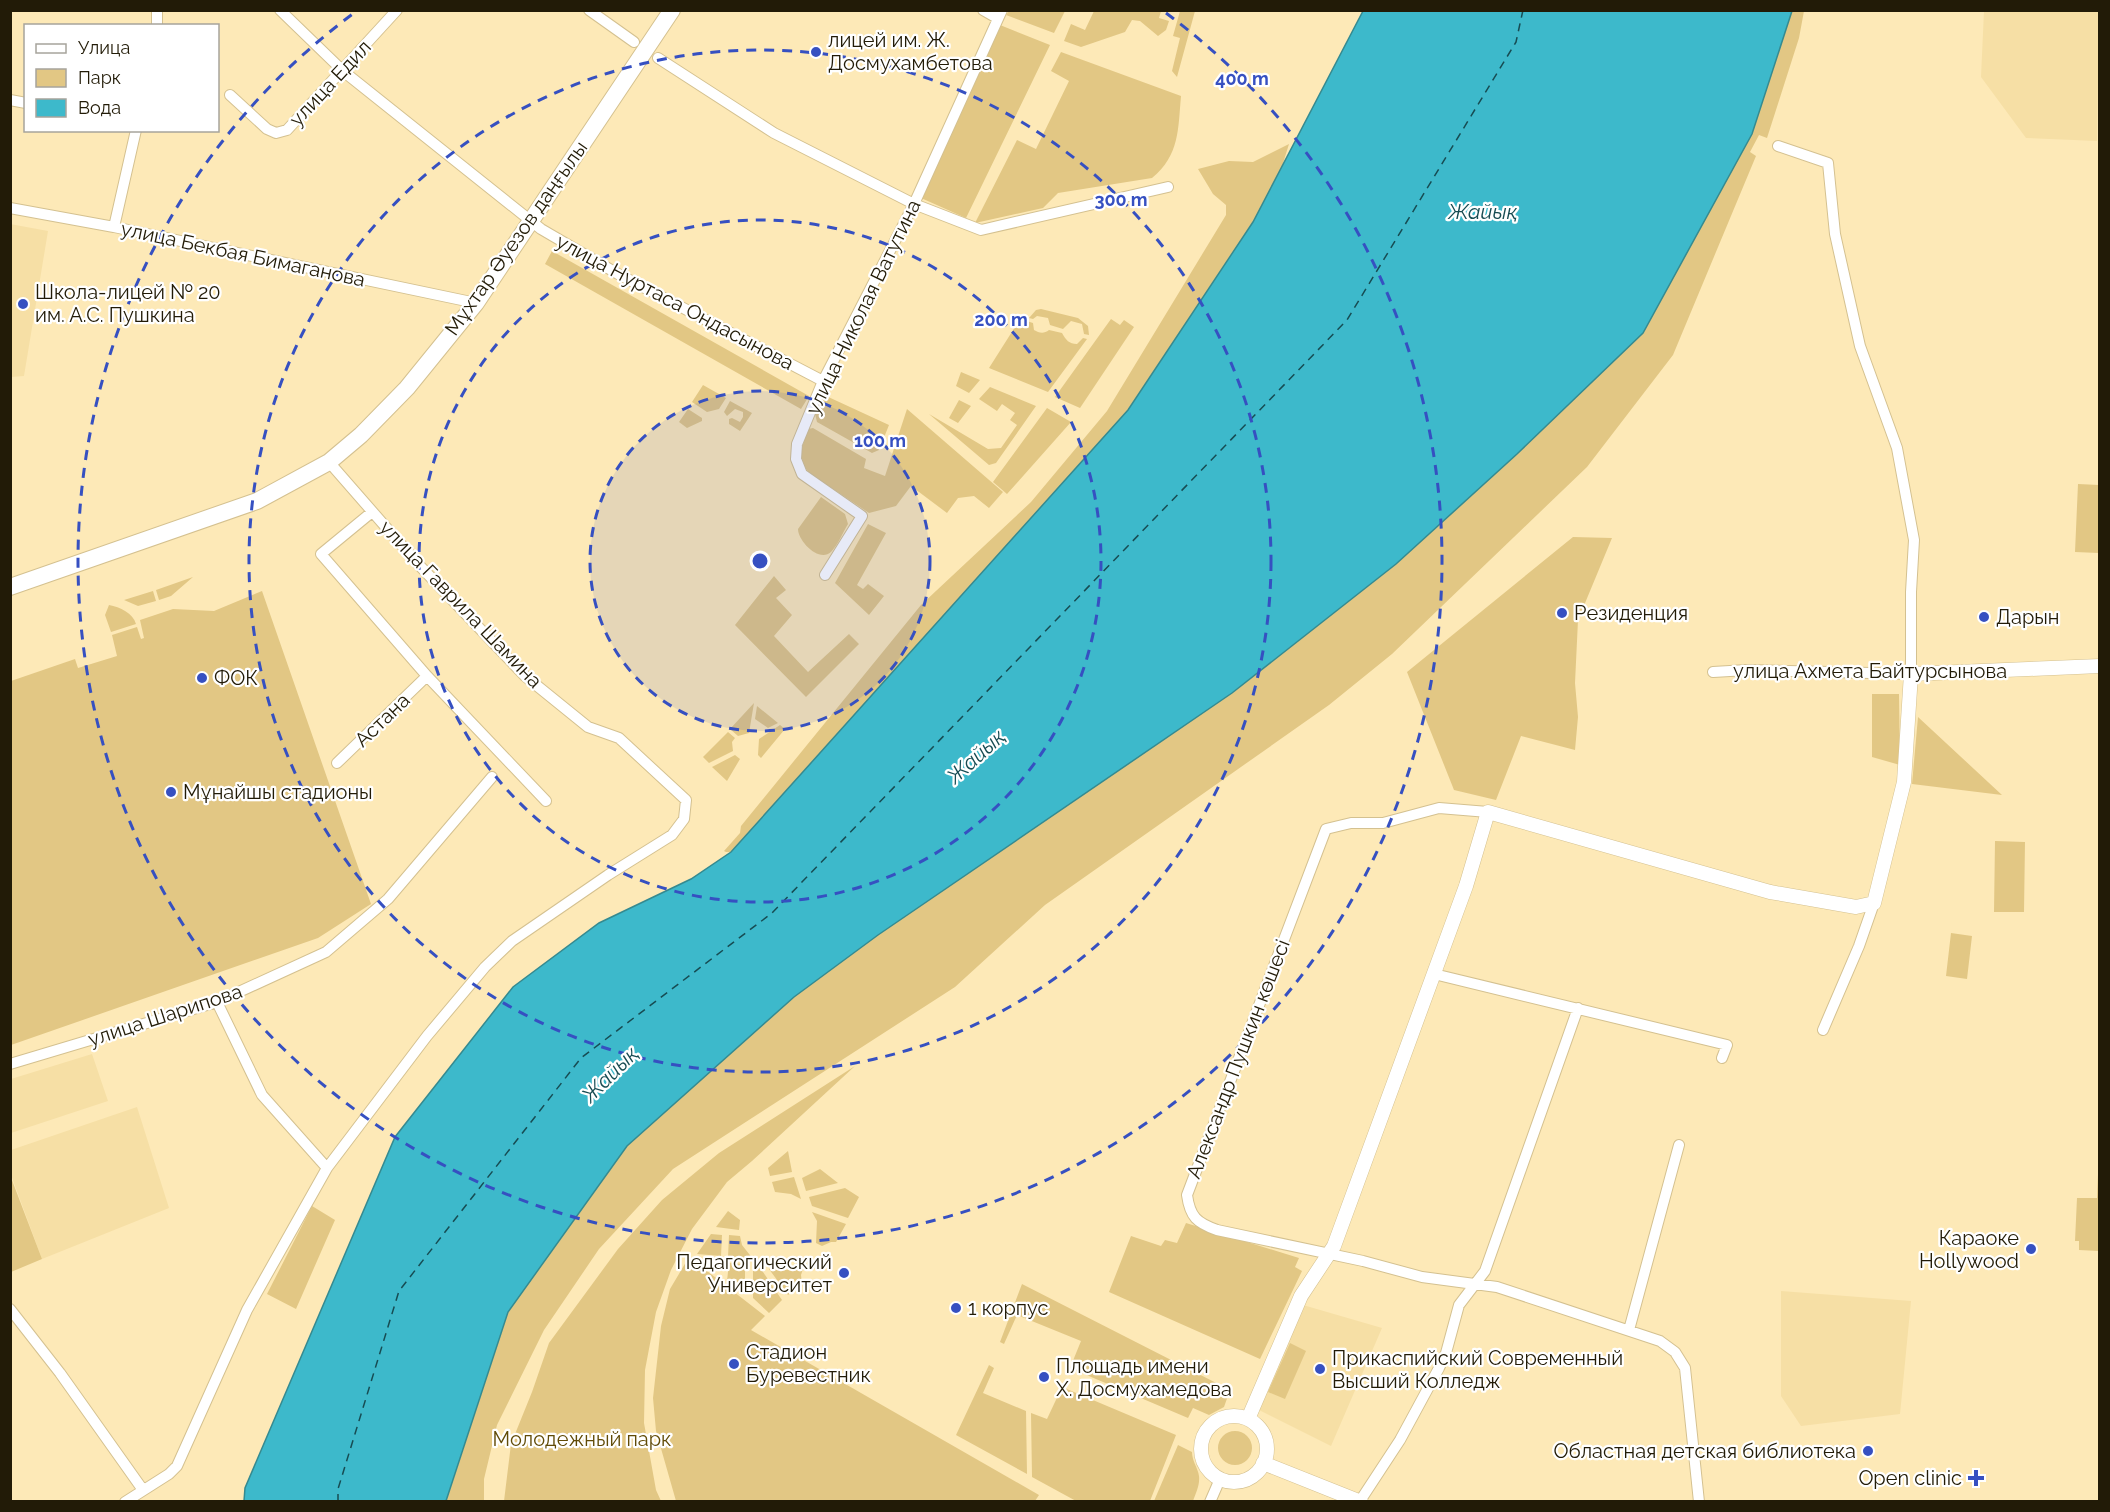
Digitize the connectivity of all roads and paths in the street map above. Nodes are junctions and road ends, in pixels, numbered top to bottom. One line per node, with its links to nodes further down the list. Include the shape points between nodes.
1 (280, 10): 9 (street, улица Нуртаса Ондасынова)
2 (397, 10): 9 (street, улица Едил)
3 (589, 10): 7 (street)
4 (672, 10): 16 (main road, Мұхтар Әуезов даңғылы)
5 (983, 10): 6 (street)
6 (1000, 14): 14 (street, улица Николая Ватутина)
7 (634, 42)
8 (658, 58): 14 (street, via 774,133)
9 (342, 70): 10 (street, улица Едил, via 287,130 276,133); 16 (street, улица Нуртаса Ондасынова)
10 (230, 95)
11 (136, 132): 17 (street)
12 (1778, 146): 26 (street, via 1828,163 1835,234 1858,334 1897,448 1914,540)
13 (1168, 187): 14 (street, via 981,230)
14 (914, 204): 19 (street, улица Николая Ватутина)
15 (10, 208): 17 (street, улица Бекбая Бимаганова)
16 (530, 220): 18 (main road, Мұхтар Әуезов даңғылы); 19 (street, улица Нуртаса Ондасынова, via 618,274)
17 (114, 227): 18 (street, улица Бекбая Бимаганова)
18 (476, 303): 20 (main road, Мұхтар Әуезов даңғылы, via 406,388)
19 (823, 381): 22 (street, улица Николая Ватутина, via 797,444 796,459 802,474 862,516)
20 (329, 462): 21 (street, улица Гаврила Шамина); 23 (main road, Мұхтар Әуезов даңғылы, via 258,501)
21 (372, 512): 27 (street, via 321,554); 40 (street, улица Гаврила Шамина, via 525,676 588,727 619,738 686,800 684,819 672,835 498,952 427,1036)
22 (825, 575)
23 (10, 587)
24 (2100, 666): 26 (street, улица Ахмета Байтурсынова)
25 (1713, 672): 26 (street, улица Ахмета Байтурсынова)
26 (1911, 674): 32 (street, via 1904,782)
27 (427, 676): 28 (street, Астана); 30 (street)
28 (337, 763)
29 (492, 777): 34 (street, улица Шарипова, via 388,899 326,952)
30 (546, 801)
31 (1488, 812): 32 (street, via 1770,892 1856,907); 33 (street); 41 (street, Александр Пушкин көшесі, via 1439,808 1383,823 1351,823 1326,829 1187,1195 1192,1216 1203,1225)
32 (1874, 903): 36 (street)
33 (1434, 974): 35 (street); 41 (street)
34 (217, 1002): 38 (street, улица Шарипова); 40 (street, via 262,1095)
35 (1578, 1008): 37 (street, via 1727,1045); 42 (street, via 1490,1258)
36 (1823, 1030)
37 (1722, 1058)
38 (10, 1064)
39 (1678, 1145): 44 (street)
40 (327, 1168): 48 (street, via 247,1310 183,1456 169,1474)
41 (1328, 1254): 42 (street, via 1422,1277); 45 (street, via 1300,1296)
42 (1476, 1283): 44 (street); 49 (street, via 1459,1305 1446,1353 1429,1388)
43 (10, 1309): 48 (street)
44 (1629, 1330): 52 (street, via 1660,1341 1676,1352 1685,1368)
45 (1248, 1419): 46 (street, via 1266,1441); 47 (street, via 1222,1418 1205,1432 1201,1442 1204,1464)
46 (1263, 1463): 47 (street, via 1245,1480); 49 (street)
47 (1220, 1479): 51 (street)
48 (143, 1490): 50 (street)
49 (1361, 1501)
50 (125, 1502)
51 (1210, 1502)
52 (1700, 1502)

